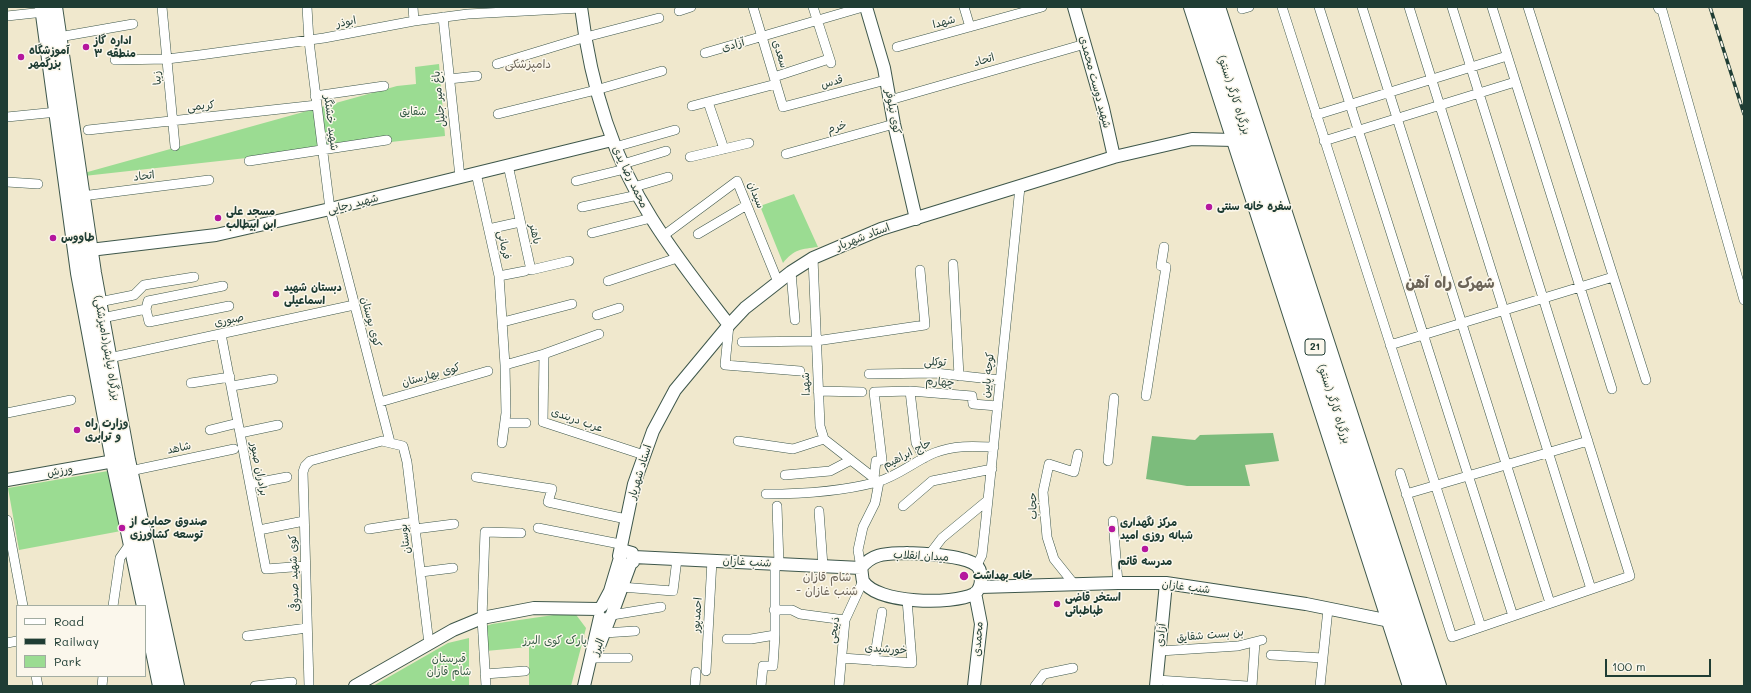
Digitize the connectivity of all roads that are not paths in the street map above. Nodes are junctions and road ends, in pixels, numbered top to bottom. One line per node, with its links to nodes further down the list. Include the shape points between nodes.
1 (162, 7): 42 (street, زیبا)
2 (307, 7): 37 (street, شهید خشتگر)
3 (413, 7): 31 (street)
4 (692, 7): 26 (street)
5 (753, 7): 34 (street, سعدی)
6 (813, 7): 30 (street)
7 (865, 7): 30 (street, آزادی); 51 (main road, کوی نیلوفر)
8 (964, 7): 33 (street)
9 (1042, 7): 33 (street, شهدا)
10 (1074, 7): 38 (main road, شهید دوست محمدی)
11 (1192, 7): 75 (highway)
12 (1204, 7): 182 (highway, بزرگراه کارگر (سنتو) / 21)
13 (1217, 7): 290 (highway, بزرگراه کارگر (سنتو) / 21)
14 (1282, 7): 66 (street)
15 (1319, 7): 60 (street)
16 (1362, 7): 55 (street)
17 (1409, 7): 49 (street)
18 (1452, 7): 45 (street)
19 (1492, 7): 41 (street)
20 (1528, 7): 120 (street)
21 (1658, 7): 126 (street, via 1662,10)
22 (581, 8): 24 (street, ابوذر); 36 (main road, محمد رضا یدی)
23 (47, 9): 27 (street); 35 (highway, بزرگراه نیایش(دامپزشکی)); 64 (highway, بزرگراه نیایش(دامپزشکی))
24 (506, 9): 25 (street, ابوذر)
25 (468, 10): 28 (street, ابوذر)
26 (679, 11)
27 (7, 16)
28 (443, 18): 31 (street, ابوذر); 48 (street, باغ میر جلیل)
29 (659, 18): 36 (street)
30 (817, 20): 34 (street, آزادی); 50 (street, via 830,61)
31 (414, 21): 37 (street, ابوذر)
32 (133, 24): 35 (street)
33 (970, 27): 39 (street, شهدا)
34 (762, 36): 40 (street, آزادی); 50 (street, سعدی)
35 (59, 37): 98 (highway, بزرگراه نیایش(دامپزشکی))
36 (586, 37): 44 (street); 54 (main road, محمد رضا یدی)
37 (308, 40): 42 (street, ابوذر); 57 (street, شهید خشتگر)
38 (1085, 44): 58 (street, اتحاد); 85 (main road, شهید دوست محمدی)
39 (897, 47)
40 (705, 53)
41 (1507, 56): 45 (street); 52 (street)
42 (167, 59): 43 (street, ابوذر); 69 (street, زیبا)
43 (115, 60)
44 (498, 64)
45 (1470, 67): 49 (street); 56 (street)
46 (662, 71): 54 (street)
47 (477, 76): 48 (street)
48 (449, 79): 90 (street, باغ میر جلیل)
49 (1432, 79): 55 (street); 61 (street)
50 (775, 80): 59 (street); 63 (street, سعدی)
51 (886, 80): 58 (main road, کوی نیلوفر); 63 (street, قدس)
52 (1516, 82): 56 (street); 124 (street)
53 (384, 86): 57 (street, کریمی)
54 (596, 90): 65 (street); 78 (main road, محمد رضا یدی)
55 (1389, 92): 60 (street); 68 (street)
56 (1478, 93): 61 (street); 125 (street)
57 (316, 100): 69 (street, کریمی); 81 (street, شهید خشتگر)
58 (890, 100): 70 (main road, کوی نیلوفر)
59 (708, 102): 62 (street); 80 (street)
60 (1350, 104): 66 (street); 73 (street)
61 (1440, 105): 68 (street); 133 (street)
62 (692, 106)
63 (783, 107)
64 (57, 112): 67 (street); 188 (highway, بزرگراه نیایش(دامپزشکی), via 79,273)
65 (498, 114)
66 (1316, 114): 76 (street)
67 (7, 117)
68 (1398, 118): 73 (street); 138 (street)
69 (173, 121): 71 (street, کریمی); 79 (street, زیبا)
70 (894, 124): 83 (street, خرم); 103 (main road, کوی نیلوفر)
71 (88, 130)
72 (675, 130): 78 (street)
73 (1359, 130): 76 (street); 142 (street)
74 (388, 140): 81 (street)
75 (1234, 140): 85 (main road, استاد شهریار, via 1192,139); 182 (highway)
76 (1324, 141): 145 (street)
77 (749, 142): 80 (street)
78 (613, 144): 87 (main road, شهید رجایی); 88 (main road, محمد رضا یدی)
79 (175, 146)
80 (724, 149): 84 (street)
81 (322, 150): 86 (street); 101 (street, شهید خشتگر)
82 (666, 151): 88 (street)
83 (786, 154)
84 (690, 157)
85 (1114, 157): 96 (main road, استاد شهریار)
86 (249, 161)
87 (508, 165): 89 (main road, شهید رجایی); 104 (street, باهنر)
88 (624, 167): 93 (street); 97 (main road, محمد رضا یدی)
89 (476, 173): 90 (main road, شهید رجایی); 118 (street, فرمانی)
90 (460, 177): 101 (main road, شهید رجایی)
91 (668, 177): 97 (street)
92 (209, 180): 98 (street, اتحاد)
93 (576, 181)
94 (7, 182): 95 (street)
95 (38, 184)
96 (1020, 186): 103 (main road, استاد شهریار); 155 (street, کوچه پایین)
97 (636, 191): 100 (street); 102 (main road, محمد رضا یدی)
98 (82, 196): 110 (highway, بزرگراه نیایش(دامپزشکی))
99 (747, 205): 107 (street); 108 (street, سیدان, via 737,181); 122 (street, سیدان)
100 (582, 207)
101 (330, 209): 110 (main road, شهید رجایی, via 216,235); 128 (street, کوی بوستان)
102 (651, 218): 106 (street); 108 (main road, محمد رضا یدی)
103 (916, 218): 112 (main road, استاد شهریار, via 881,229)
104 (520, 222): 105 (street); 113 (street, باهنر, via 531,270)
105 (493, 228)
106 (592, 233)
107 (698, 234)
108 (663, 236): 111 (main road, محمد رضا یدی)
109 (1164, 247): 163 (street, via 1161,266 1166,267)
110 (90, 250): 127 (highway, بزرگراه نیایش(دامپزشکی))
111 (677, 258): 121 (street); 139 (main road, محمد رضا یدی)
112 (813, 258): 117 (main road, استاد شهریار); 143 (street, شهدا)
113 (569, 261)
114 (953, 264): 152 (street)
115 (920, 270): 143 (street, via 925,325)
116 (525, 271): 118 (street)
117 (791, 272): 122 (main road, استاد شهریار); 136 (street)
118 (499, 276): 137 (street, فرمانی)
119 (194, 277): 127 (street, via 144,285 134,295)
120 (1613, 277): 124 (street); 156 (street)
121 (608, 281)
122 (778, 282): 139 (main road, استاد شهریار)
123 (223, 286): 132 (street, via 148,301)
124 (1580, 287): 125 (street); 159 (street)
125 (1543, 298): 133 (street); 177 (street)
126 (1744, 300)
127 (99, 302): 135 (highway, بزرگراه نیایش(دامپزشکی))
128 (354, 304): 140 (street, صبوری); 166 (street, کوی بوستان)
129 (572, 304): 137 (street)
130 (229, 306): 132 (street, via 149,322)
131 (619, 308): 134 (street)
132 (146, 309): 135 (street)
133 (1504, 310): 138 (street); 183 (street)
134 (597, 315)
135 (102, 318): 147 (highway, بزرگراه نیایش(دامپزشکی))
136 (795, 320)
137 (503, 322): 148 (street, فرمانی)
138 (1463, 323): 142 (street); 190 (street)
139 (729, 325): 150 (street, via 725,365); 185 (main road, استاد شهریار, via 674,390)
140 (222, 334): 147 (street, صبوری); 153 (street, برادران صبور)
141 (599, 334): 146 (street)
142 (1424, 335): 145 (street); 195 (street)
143 (816, 341): 144 (street); 160 (street, شهدا)
144 (742, 342)
145 (1390, 345): 201 (street)
146 (544, 354): 148 (street); 185 (street, عرب دربندی, via 543,422)
147 (109, 358): 192 (highway, بزرگراه نیایش(دامپزشکی))
148 (504, 366): 170 (street, فرمانی)
149 (488, 371): 166 (street, کوی بهارستان)
150 (800, 371)
151 (869, 374): 152 (street, توکلی)
152 (959, 376): 155 (street, توکلی)
153 (230, 377): 157 (street); 158 (street, برادران صبور)
154 (273, 379): 158 (street)
155 (1000, 380): 167 (street, کوچه پایین)
156 (1646, 380)
157 (191, 383)
158 (232, 386): 169 (street, برادران صبور)
159 (1612, 389)
160 (818, 391): 162 (street); 175 (street, شهدا, via 820,426)
161 (910, 391): 167 (street, چهارم, via 972,396 973,404); 186 (street, via 916,443); 199 (street, چهارم, via 874,392 882,460 876,461)
162 (862, 392)
163 (1146, 396)
164 (1114, 398): 189 (street)
165 (71, 400): 168 (street)
166 (380, 402): 178 (street, کوی بوستان)
167 (997, 406): 180 (street, کوچه پایین)
168 (7, 412)
169 (238, 423): 173 (street); 174 (street, برادران صبور)
170 (505, 423): 171 (street); 179 (street, فرمانی)
171 (526, 423)
172 (278, 425): 174 (street)
173 (210, 430)
174 (240, 433): 200 (street, برادران صبور)
175 (824, 439): 176 (street, via 793,449); 187 (street)
176 (738, 441)
177 (1588, 441): 183 (street); 234 (street, via 1630,576)
178 (390, 442): 210 (street, کوی شهید صدوقی, via 382,441 310,461 303,472); 213 (street, بوستان, via 403,446)
179 (502, 443)
180 (994, 447): 186 (street, حاج ابراهیم, via 952,447); 191 (street, کوچه پایین)
181 (234, 449): 192 (street, شاهد)
182 (1342, 451): 250 (highway); 289 (highway, بزرگراه کارگر (سنتو) / 21)
183 (1549, 452): 190 (street); 234 (street)
184 (1078, 454): 232 (street, حجاب, via 1074,472 1049,464 1043,492 1047,537 1054,558)
185 (644, 455): 208 (main road, استاد شهریار)
186 (924, 458): 199 (street, حاج ابراهیم)
187 (851, 460): 194 (street, via 830,471); 199 (street)
188 (114, 461): 198 (main road, ورزش); 218 (highway, بزرگراه نیایش(دامپزشکی))
189 (1108, 461)
190 (1507, 465): 195 (street); 237 (street)
191 (992, 469): 204 (street, کوچه پایین); 206 (street, via 932,481)
192 (130, 471): 275 (highway, بزرگراه نیایش(دامپزشکی))
193 (1400, 473): 203 (street)
194 (785, 475)
195 (1469, 476): 201 (street); 247 (street)
196 (287, 477): 200 (street)
197 (476, 477): 208 (street, via 552,489 548,502)
198 (7, 480)
199 (876, 480): 202 (street, حاج ابراهیم, via 808,494); 229 (street, via 875,503 863,527 858,550)
200 (250, 484): 216 (street, برادران صبور)
201 (1435, 486): 203 (street); 251 (street)
202 (766, 494)
203 (1406, 494): 251 (street, via 1452,637)
204 (988, 500): 219 (street, via 942,538); 226 (street, کوچه پایین, via 982,555)
205 (777, 506): 223 (street)
206 (903, 506)
207 (820, 511): 225 (street)
208 (626, 519): 220 (main road, استاد شهریار)
209 (7, 520): 238 (street)
210 (304, 521): 216 (street); 224 (street, کوی شهید صدوقی)
211 (1113, 521): 230 (street)
212 (454, 524): 213 (street)
213 (415, 525): 215 (street); 228 (street, بوستان)
214 (538, 528): 220 (street)
215 (369, 529)
216 (259, 530): 224 (street, برادران صبور, via 266,569)
217 (521, 533): 248 (street, via 485,532)
218 (132, 541): 239 (street, via 120,558); 240 (highway, بزرگراه نیایش(دامپزشکی))
219 (929, 555): 226 (main road, میدان انقلاب, via 966,559); 229 (main road, میدان انقلاب, via 885,554 868,559)
220 (626, 556): 221 (main road, شنب غازان); 233 (main road, البرز); 246 (main road, البرز, via 610,592)
221 (677, 559): 222 (main road, شنب غازان); 233 (street, via 672,591)
222 (712, 560): 223 (main road, شنب غازان); 268 (street, احمدپور)
223 (777, 564): 225 (main road, شنب غازان); 243 (street)
224 (306, 566): 252 (street, کوی شهید صدوقی)
225 (823, 566): 229 (main road, شنب غازان)
226 (977, 566): 235 (main road, via 981,574)
227 (453, 568): 228 (street)
228 (421, 572): 258 (street, بوستان)
229 (862, 574): 236 (main road, via 875,590); 249 (street, ذبیحی)
230 (1118, 583): 231 (main road, شنب غازان); 232 (main road, شنب غازان)
231 (1166, 583): 242 (main road, شنب غازان); 259 (main road, آزادی)
232 (1074, 584): 235 (main road, شنب غازان)
233 (621, 587): 246 (main road, البرز)
234 (1592, 589): 237 (street)
235 (978, 590): 236 (main road, via 965,597 943,601); 283 (main road, محمدی, via 981,624)
236 (907, 599): 265 (street, خورشیدی, via 912,663)
237 (1550, 603): 247 (street)
238 (23, 605)
239 (113, 605)
240 (145, 605)
241 (661, 607): 246 (street)
242 (1328, 609): 250 (main road, شنب غازان); 264 (street)
243 (774, 610): 249 (street, via 792,610 800,614); 255 (street)
244 (146, 611): 274 (highway, بزرگراه نیایش(دامپزشکی))
245 (882, 612): 265 (street)
246 (605, 613): 248 (main road, via 581,608 534,608); 254 (main road, البرز); 271 (main road, البرز)
247 (1513, 616): 251 (street)
248 (482, 618): 258 (main road); 270 (street)
249 (845, 620): 263 (street, ذبیحی)
250 (1390, 621): 288 (highway)
251 (1481, 627)
252 (307, 628): 256 (street); 277 (street, کوی شهید صدوقی)
253 (635, 631): 254 (street)
254 (604, 632): 261 (main road, البرز)
255 (775, 635): 257 (street, via 751,640); 281 (street, via 773,666 763,666)
256 (247, 636)
257 (727, 639)
258 (429, 644): 278 (main road)
259 (1160, 651): 273 (main road, آزادی); 286 (street, بن بست شقایق, via 1238,646 1259,641)
260 (1271, 655): 264 (street)
261 (594, 658): 262 (street); 271 (main road, البرز)
262 (628, 658)
263 (842, 658): 265 (street, خورشیدی); 282 (street, ذبیحی)
264 (1323, 658): 287 (street)
265 (874, 661)
266 (1073, 668): 284 (street, via 1044,674)
267 (525, 671): 270 (street)
268 (706, 671)
269 (696, 672): 280 (street)
270 (485, 674): 279 (street)
271 (585, 681)
272 (292, 682): 276 (street)
273 (1156, 683): 285 (street)
274 (161, 686)
275 (176, 686)
276 (255, 686)
277 (309, 686)
278 (355, 686)
279 (486, 686)
280 (695, 686)
281 (761, 686)
282 (839, 686)
283 (974, 686)
284 (1036, 686)
285 (1247, 686)
286 (1252, 686)
287 (1320, 686)
288 (1411, 686)
289 (1426, 686)
290 (1438, 686)

